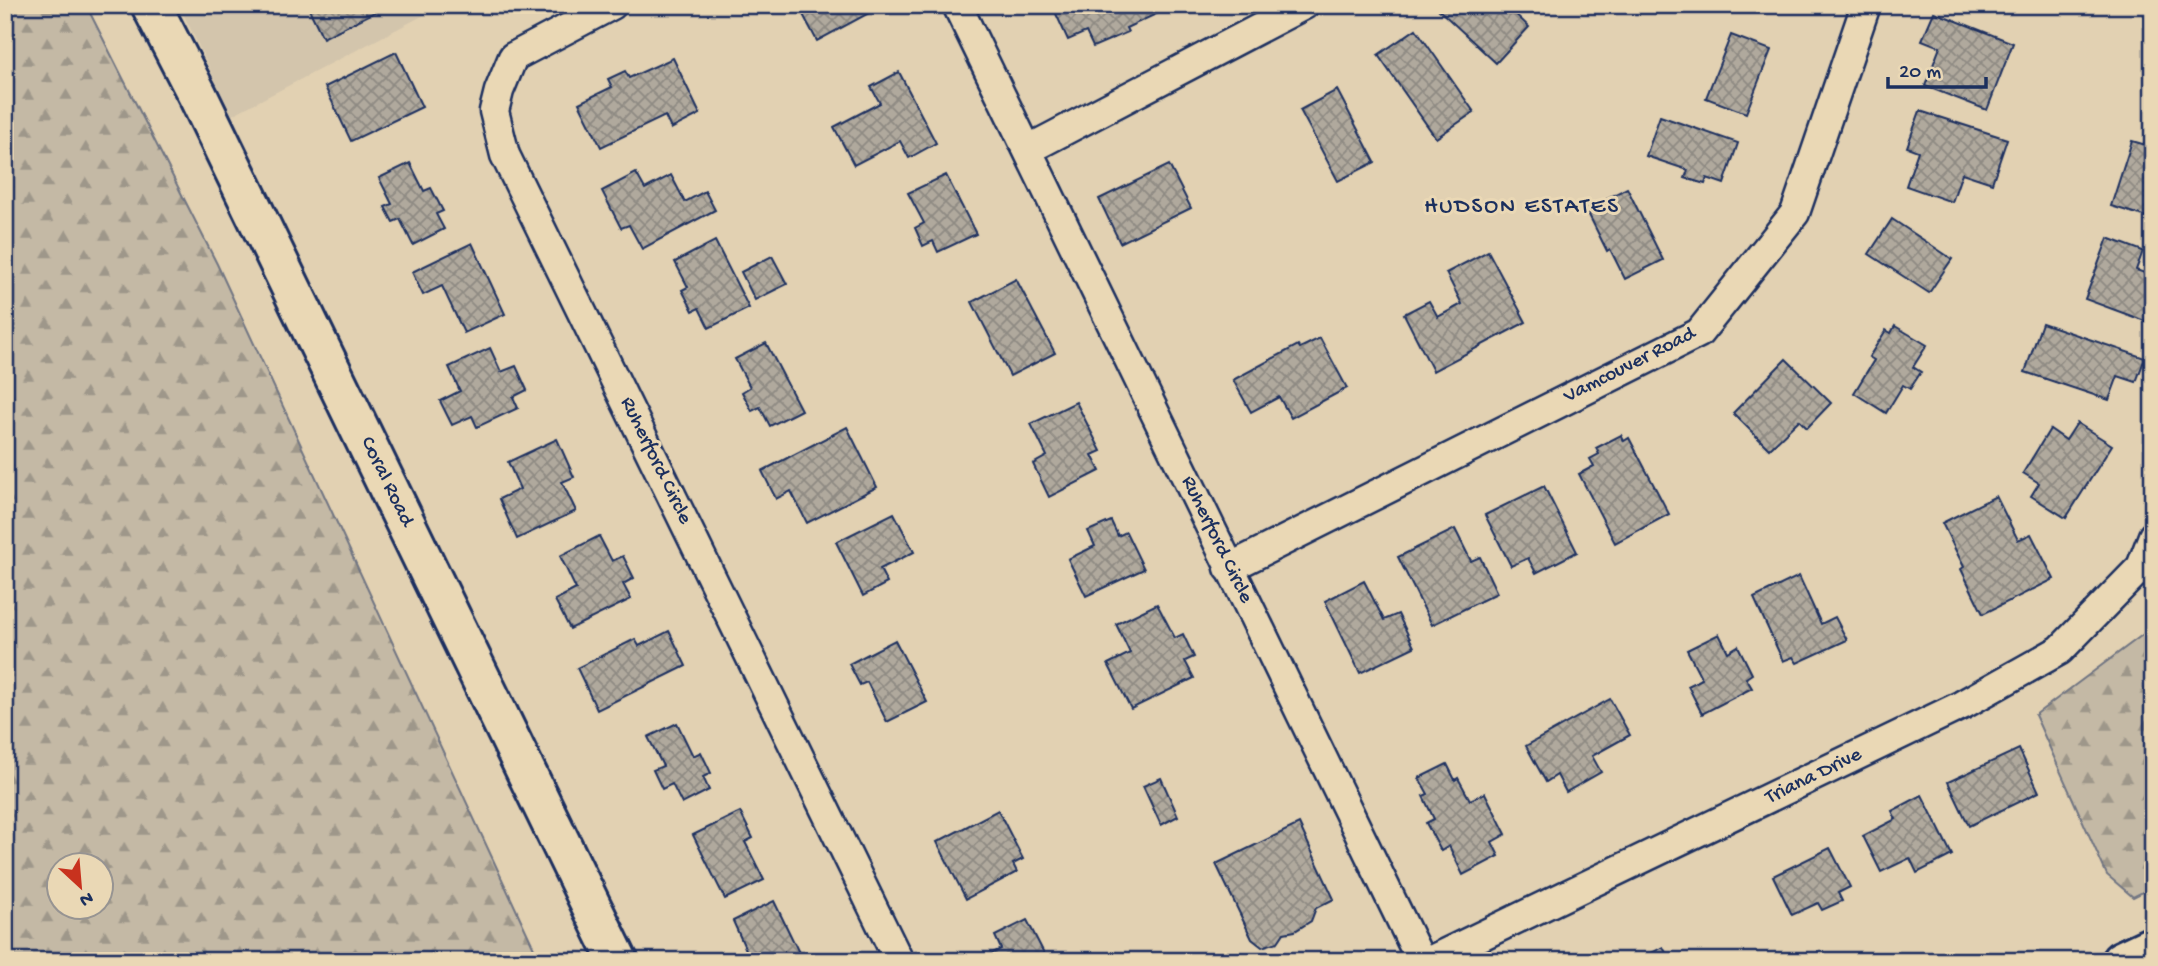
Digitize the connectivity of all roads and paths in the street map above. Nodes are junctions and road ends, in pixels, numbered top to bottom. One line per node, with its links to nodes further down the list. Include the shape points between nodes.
1 (151, 5): 10 (main road, Coral Road)
2 (612, 5): 11 (street, Ruherford Circle, via 513,57 494,111 505,155)
3 (957, 5): 6 (street, Ruherford Circle)
4 (1304, 5): 6 (street)
5 (1866, 5): 8 (street, Vamcouver Road, via 1795,213 1699,333)
6 (1029, 149): 8 (street, Ruherford Circle)
7 (2153, 536): 13 (street, Triana Drive, via 2140,567 2060,650 1962,705)
8 (1229, 568): 12 (street, Ruherford Circle)
9 (2153, 946): 14 (main road)
10 (618, 961)
11 (899, 961)
12 (1421, 961)
13 (1429, 961)
14 (2121, 961)

